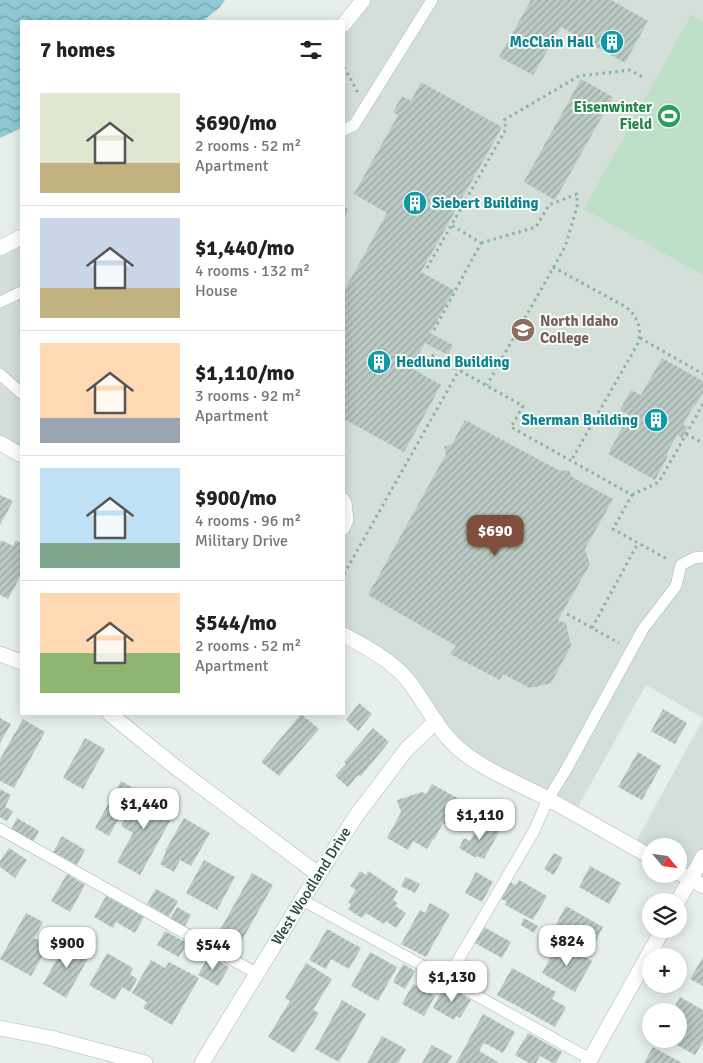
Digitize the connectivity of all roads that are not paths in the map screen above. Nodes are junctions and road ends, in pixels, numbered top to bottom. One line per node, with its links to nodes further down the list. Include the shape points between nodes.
1 (363, 0): 3 (street)
2 (432, 0): 4 (lane, via 354,124)
3 (345, 23)
4 (345, 129)
5 (20, 238): 6 (street)
6 (0, 248)
7 (20, 292): 8 (lane)
8 (0, 302)
9 (0, 374): 10 (lane)
10 (20, 392)
11 (0, 443): 12 (street)
12 (20, 454)
13 (345, 501): 14 (lane, via 348,520)
14 (345, 526)
15 (703, 556): 21 (lane, via 681,565 676,586 643,629)
16 (345, 636): 20 (street, via 391,664 406,678)
17 (0, 654): 18 (street)
18 (20, 662)
19 (111, 715): 25 (street)
20 (436, 721): 21 (street, via 458,748 486,768); 25 (street, West Woodland Drive, via 406,750 356,816)
21 (548, 799): 23 (street); 31 (lane, via 534,831)
22 (0, 829): 30 (lane)
23 (642, 852)
24 (703, 857): 26 (street)
25 (318, 874): 28 (street, West Woodland Drive)
26 (691, 880): 27 (street)
27 (683, 893)
28 (302, 900): 30 (street, West Woodland Drive); 31 (lane)
29 (658, 938): 33 (street)
30 (256, 973): 35 (street, West Woodland Drive)
31 (448, 979): 33 (lane)
32 (0, 1028): 34 (street)
33 (589, 1061)
34 (145, 1063)
35 (202, 1063)

